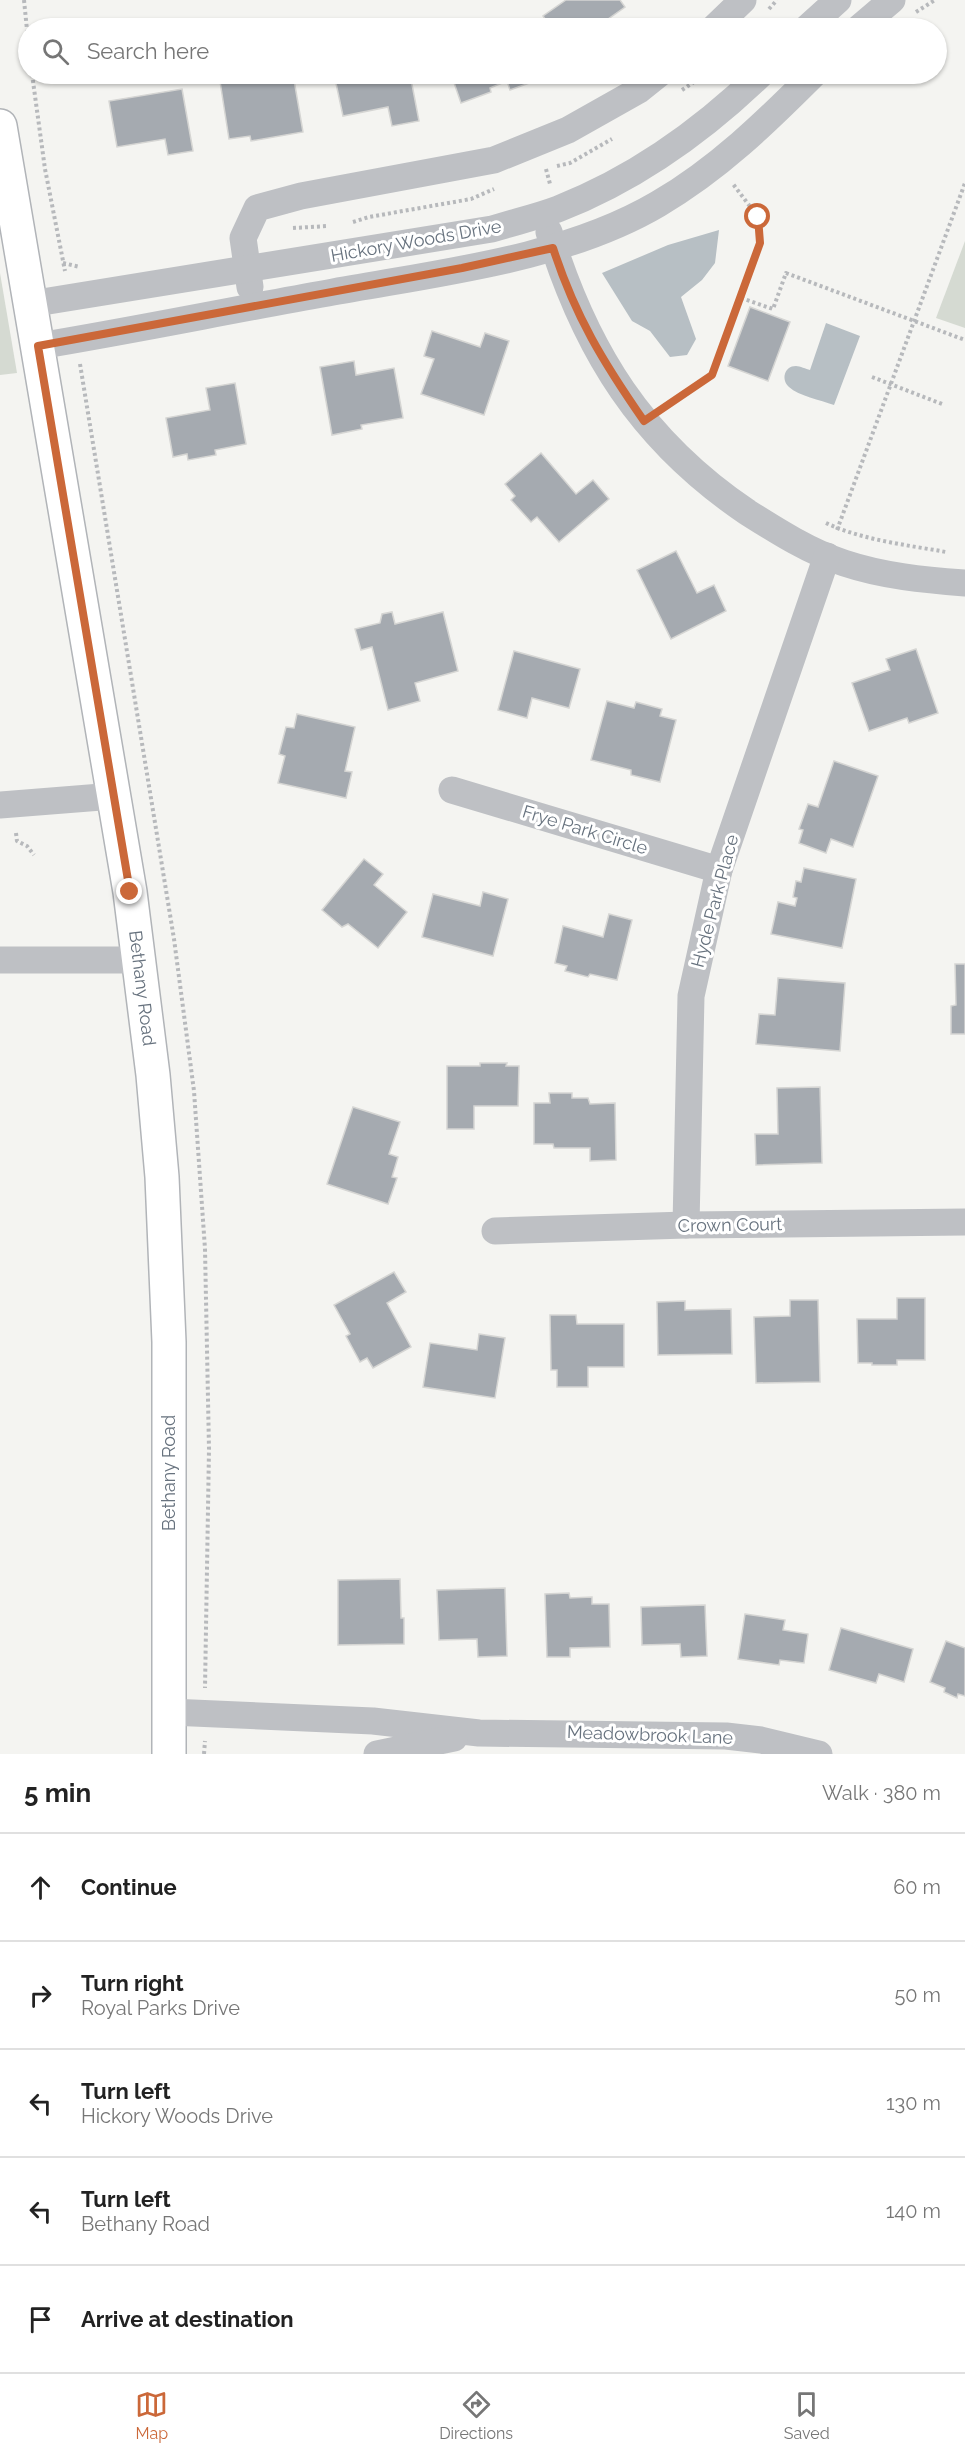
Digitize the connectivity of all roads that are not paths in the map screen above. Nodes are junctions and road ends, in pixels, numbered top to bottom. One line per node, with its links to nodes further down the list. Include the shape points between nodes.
1 (743, 0): 4 (street)
2 (838, 0): 5 (street)
3 (892, 0): 6 (street)
4 (724, 18)
5 (818, 18)
6 (870, 18)
7 (646, 84): 13 (street, via 568,130 494,160 257,207 243,238)
8 (749, 84): 11 (street, Hickory Woods Drive, via 694,132 644,167)
9 (804, 84): 12 (street, Hickory Woods Drive, via 757,131 709,170 657,204 602,231)
10 (0, 126): 14 (main road, Bethany Road)
11 (543, 214): 12 (street); 13 (street, Hickory Woods Drive, via 492,229)
12 (553, 248): 15 (street, Hickory Woods Drive); 17 (street, via 579,316 608,370 644,421 718,492 769,526)
13 (248, 270): 14 (street, Hickory Woods Drive); 15 (street)
14 (30, 304): 16 (main road, Bethany Road)
15 (252, 306): 16 (street, Hickory Woods Drive)
16 (38, 346): 20 (main road, Bethany Road)
17 (827, 556): 18 (street, via 883,574); 22 (street, Hyde Park Place)
18 (965, 583)
19 (452, 790): 22 (street, Frye Park Circle)
20 (114, 796): 21 (street); 24 (main road, Bethany Road)
21 (0, 805)
22 (719, 870): 26 (street, Hyde Park Place, via 691,996)
23 (0, 960): 24 (street)
24 (138, 960): 28 (main road, Bethany Road, via 162,1177 168,1315)
25 (965, 1222): 26 (street, Crown Court)
26 (686, 1225): 27 (street, Crown Court)
27 (495, 1231)
28 (170, 1712): 29 (street, Meadowbrook Lane, via 373,1721); 30 (main road, Bethany Road)
29 (478, 1733): 31 (street, Meadowbrook Lane); 32 (street, Meadowbrook Lane, via 726,1736)
30 (169, 1754)
31 (377, 1754)
32 (819, 1754)

